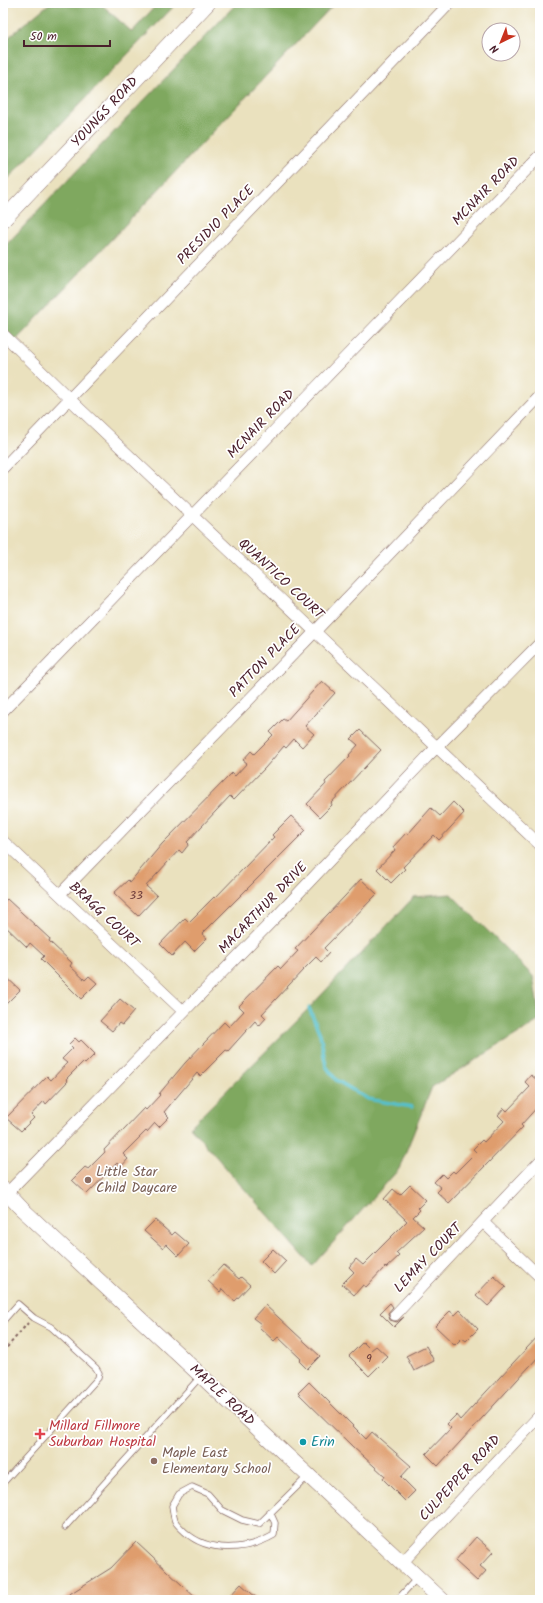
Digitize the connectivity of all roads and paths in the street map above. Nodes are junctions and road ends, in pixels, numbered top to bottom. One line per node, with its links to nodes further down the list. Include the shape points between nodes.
1 (208, 3): 4 (main road, YOUNGS ROAD)
2 (450, 3): 7 (street, PRESIDIO PLACE)
3 (540, 156): 9 (street, MCNAIR ROAD)
4 (3, 220)
5 (3, 334): 7 (street, QUANTICO COURT)
6 (540, 396): 10 (street, PATTON PLACE)
7 (70, 399): 8 (street, PRESIDIO PLACE); 9 (street, QUANTICO COURT)
8 (3, 468)
9 (192, 516): 10 (street, QUANTICO COURT); 12 (street, MCNAIR ROAD)
10 (315, 632): 13 (street, QUANTICO COURT); 16 (street, PATTON PLACE)
11 (540, 643): 13 (street, MACARTHUR DRIVE)
12 (3, 711)
13 (437, 747): 15 (street, QUANTICO COURT); 17 (street, MACARTHUR DRIVE)
14 (3, 841): 16 (street, BRAGG COURT)
15 (540, 845)
16 (60, 894): 17 (street, BRAGG COURT)
17 (183, 1011): 19 (street, MACARTHUR DRIVE)
18 (540, 1161): 20 (street, LEMAY COURT)
19 (4, 1194): 26 (main road, MAPLE ROAD)
20 (483, 1222): 21 (street, LEMAY COURT); 22 (street, LEMAY COURT)
21 (540, 1277)
22 (395, 1315)
23 (3, 1321): 29 (lane, via 18,1304 34,1318 50,1326 99,1373 98,1378)
24 (28, 1323): 25 (path)
25 (3, 1352)
26 (201, 1376): 28 (main road, MAPLE ROAD); 31 (lane)
27 (540, 1415): 32 (street, CULPEPPER ROAD)
28 (308, 1476): 30 (lane); 32 (main road, MAPLE ROAD)
29 (3, 1483)
30 (270, 1512): 30 (lane, via 259,1524 242,1520 222,1510 208,1494 192,1487 179,1494 172,1506 175,1522 193,1539 210,1547 244,1546 262,1542 274,1535 275,1523)
31 (64, 1527)
32 (402, 1563): 33 (main road, MAPLE ROAD)
33 (418, 1577): 34 (lane); 35 (main road, MAPLE ROAD)
34 (397, 1600)
35 (442, 1600)

